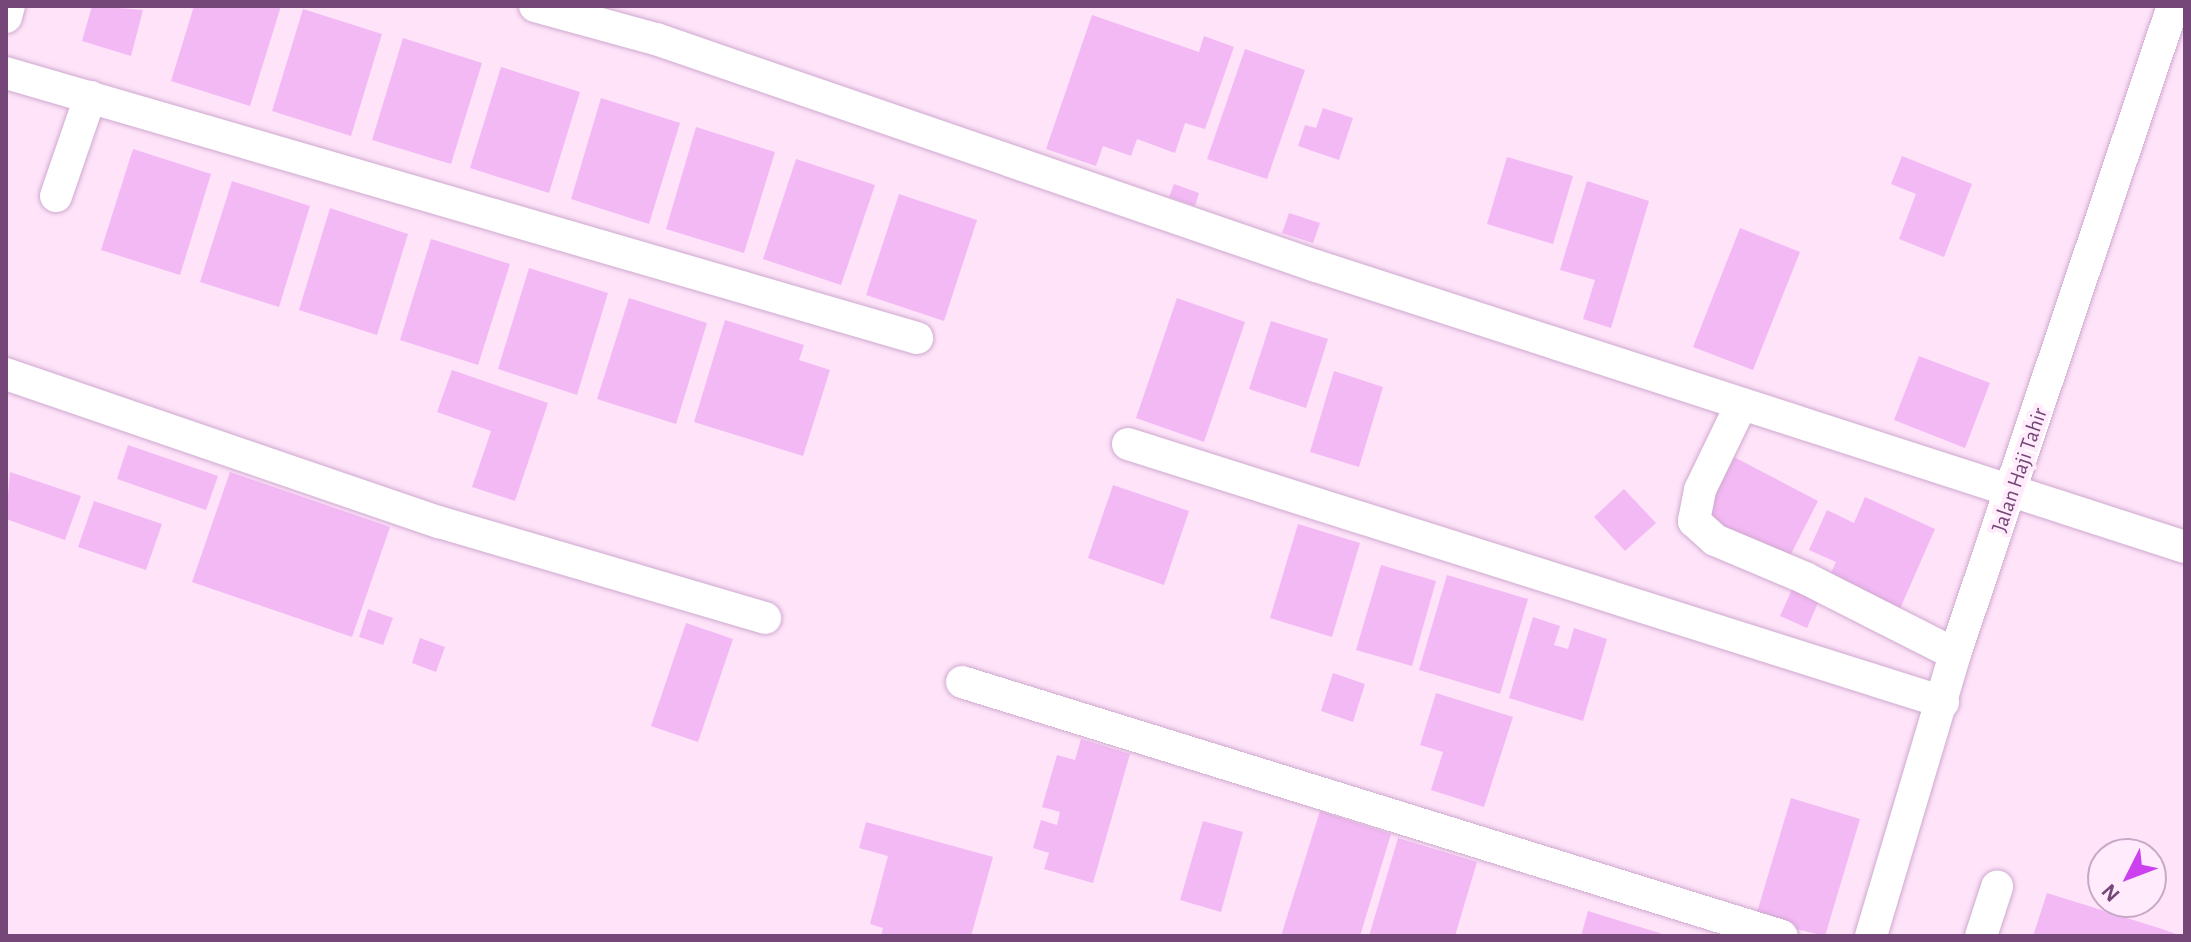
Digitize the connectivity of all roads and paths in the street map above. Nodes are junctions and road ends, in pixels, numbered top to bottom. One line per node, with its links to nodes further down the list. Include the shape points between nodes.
1 (9, 6): 3 (street)
2 (535, 6): 10 (street, via 656,39 1301,261)
3 (6, 17)
4 (2174, 27): 12 (street, Jalan Haji Tahir)
5 (6, 73): 6 (street)
6 (90, 97): 7 (street); 8 (street)
7 (56, 196)
8 (917, 338)
9 (6, 374): 14 (street, via 439,522)
10 (1741, 405): 12 (street); 15 (street, via 1700,490 1694,521 1715,540 1805,578)
11 (1128, 444): 17 (street)
12 (2013, 494): 13 (street); 15 (street, Jalan Haji Tahir)
13 (2185, 547)
14 (765, 618)
15 (1955, 654): 17 (street, Jalan Haji Tahir)
16 (962, 682): 19 (street)
17 (1943, 702): 20 (street, Jalan Haji Tahir)
18 (1997, 887): 21 (street)
19 (1782, 936)
20 (1871, 936)
21 (1981, 936)

